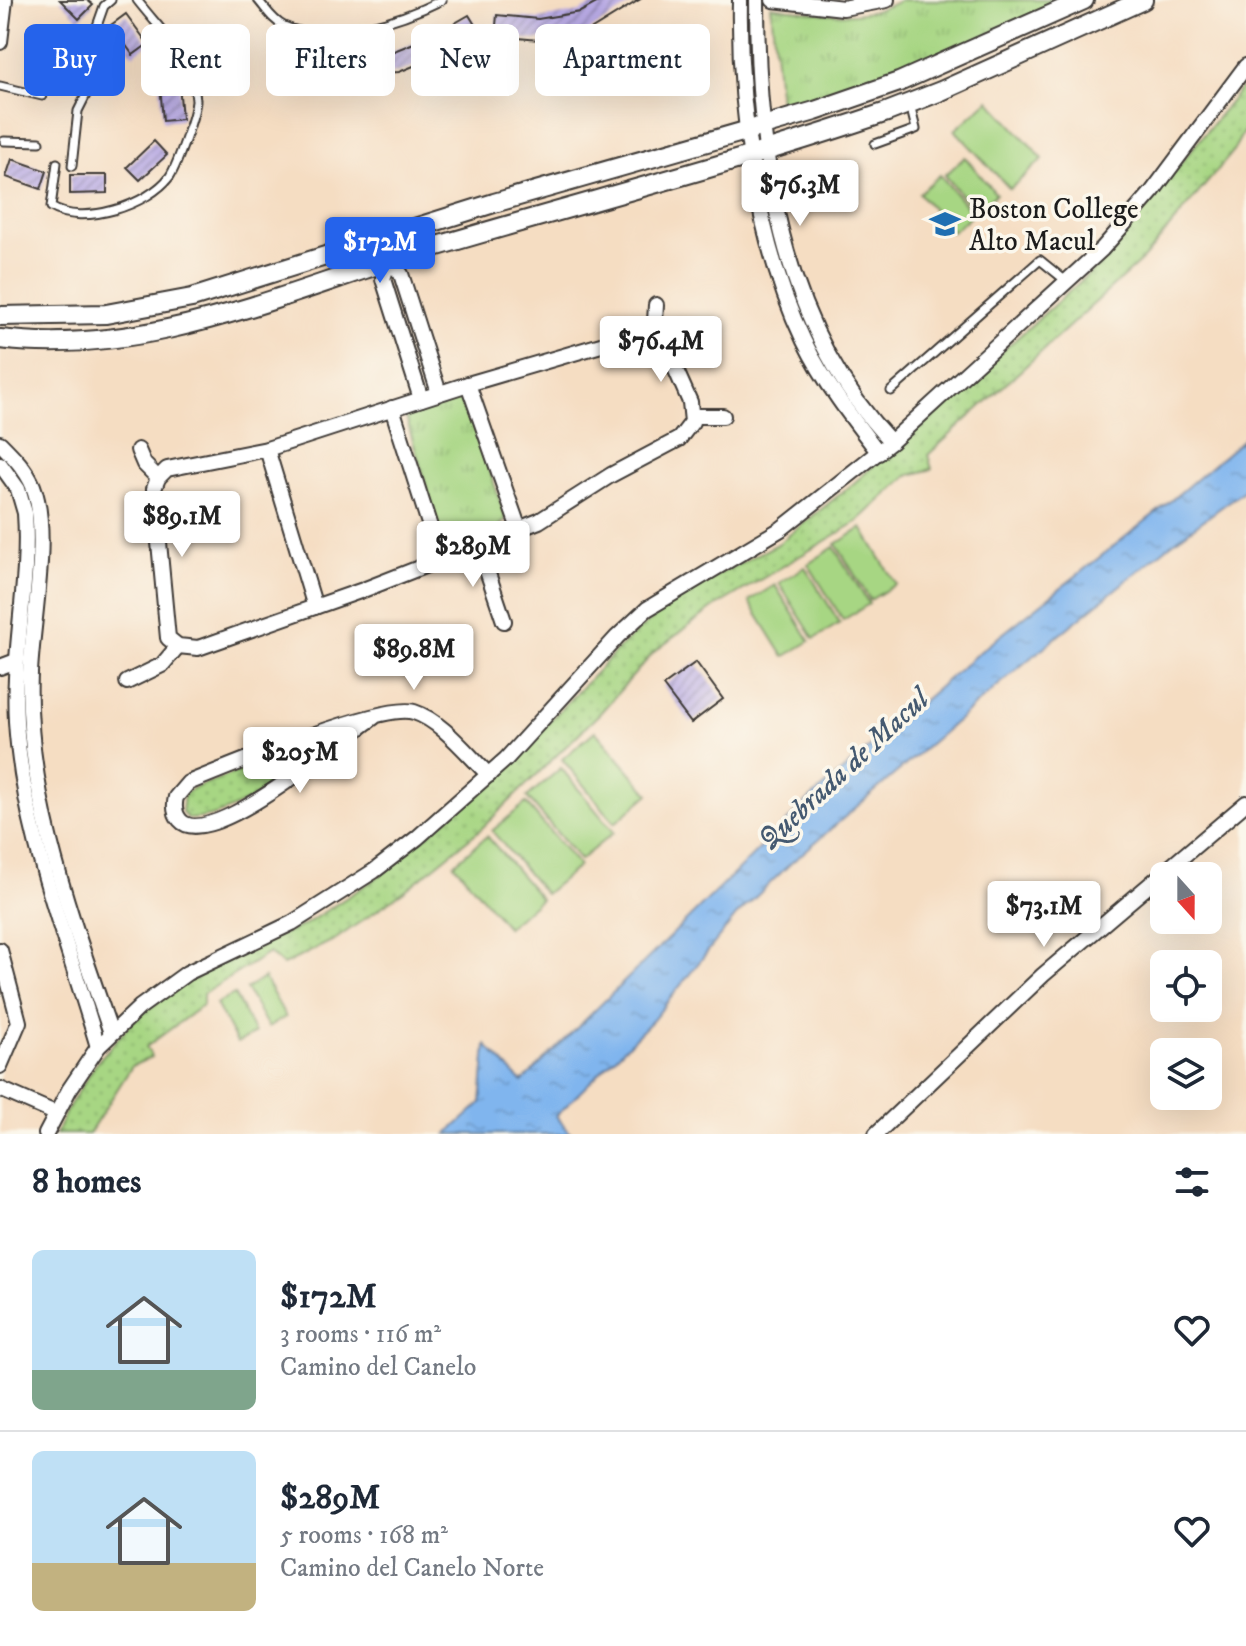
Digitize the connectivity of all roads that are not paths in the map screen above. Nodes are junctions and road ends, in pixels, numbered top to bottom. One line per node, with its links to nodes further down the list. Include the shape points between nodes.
1 (5, 0): 13 (street)
2 (111, 0): 12 (lane)
3 (137, 0): 24 (lane, via 185,59 196,97 171,174 140,199 84,214 51,207)
4 (258, 0): 5 (lane, via 283,26 329,30 393,22)
5 (442, 0)
6 (740, 0): 19 (street)
7 (757, 0): 19 (street)
8 (773, 0): 9 (street, via 843,8)
9 (887, 0)
10 (1084, 0): 19 (street, via 899,82)
11 (1143, 0): 18 (street)
12 (98, 24)
13 (0, 42)
14 (1246, 66): 28 (street, via 1152,192)
15 (0, 86): 16 (lane)
16 (24, 92)
17 (86, 96): 25 (lane, via 78,111)
18 (910, 103): 22 (lane, via 916,129); 23 (street)
19 (756, 127): 23 (street); 26 (street)
20 (4, 141): 21 (lane)
21 (40, 142)
22 (875, 144)
23 (760, 151): 27 (street); 40 (street, via 812,321 836,369); 44 (street, via 768,239 790,308 822,374)
24 (57, 163)
25 (72, 166)
26 (381, 237): 27 (street); 30 (street, via 164,305 76,317)
27 (389, 260): 32 (street, via 152,335 87,343); 35 (street, via 401,274); 36 (street, via 383,279)
28 (1068, 283): 34 (lane, via 1040,260); 40 (street)
29 (656, 305): 31 (street)
30 (0, 316)
31 (654, 337): 33 (street, via 625,337); 38 (street, via 667,350)
32 (0, 339)
33 (468, 384): 35 (street); 47 (street)
34 (891, 391)
35 (439, 393): 36 (street)
36 (421, 399): 37 (street)
37 (392, 408): 42 (street); 49 (street)
38 (693, 416): 39 (street); 47 (street, via 690,429 679,439)
39 (723, 416)
40 (891, 442): 44 (street)
41 (0, 443): 62 (street, via 28,476 38,506 30,678 36,772)
42 (267, 449): 46 (street, via 175,466); 50 (street)
43 (138, 450): 46 (street)
44 (879, 453): 59 (street, via 781,529 647,609)
45 (0, 464): 53 (street, via 18,489 25,513)
46 (158, 478): 52 (street, via 154,497 165,626 168,638)
47 (519, 529): 48 (street)
48 (478, 544): 49 (street); 51 (street)
49 (440, 558): 50 (street)
50 (315, 607): 52 (street, via 205,646)
51 (504, 621)
52 (178, 646): 55 (street, via 162,665)
53 (16, 661): 54 (street); 57 (street)
54 (0, 667)
55 (127, 682)
56 (0, 683): 57 (street)
57 (15, 690): 63 (street, via 30,816)
58 (374, 717): 58 (street, via 188,783 176,797 176,813 194,828 212,825 274,790); 59 (street, via 403,710 420,715)
59 (489, 775): 62 (street, via 349,888 292,923 187,973)
60 (1246, 803): 68 (street, via 1043,975)
61 (0, 950): 64 (street, via 19,1022)
62 (111, 1033): 63 (street)
63 (98, 1047): 66 (street)
64 (0, 1066)
65 (0, 1089): 66 (street)
66 (55, 1113): 67 (street)
67 (46, 1134)
68 (876, 1134)

